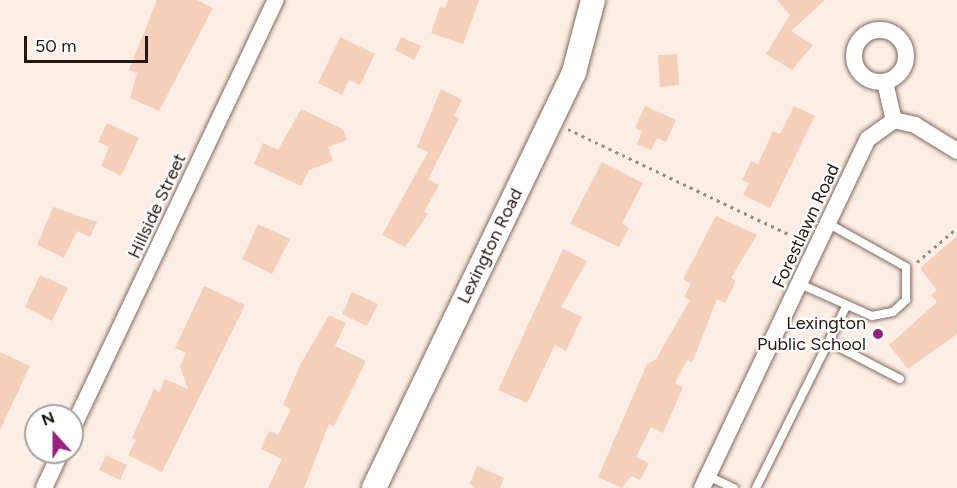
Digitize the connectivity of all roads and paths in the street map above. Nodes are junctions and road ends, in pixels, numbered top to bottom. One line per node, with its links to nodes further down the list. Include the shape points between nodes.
1 (276, 0): 15 (street, Hillside Street)
2 (593, 0): 19 (street, Lexington Road, via 574,72)
3 (885, 82): 4 (street)
4 (894, 120): 6 (street, via 915,125); 7 (street, Forestlawn Road, via 868,139)
5 (561, 125): 9 (path)
6 (957, 151)
7 (829, 224): 11 (street, Forestlawn Road); 12 (lane, via 899,261 909,276 906,300 893,312 872,316)
8 (957, 228): 10 (path)
9 (808, 243)
10 (914, 265)
11 (800, 284): 12 (lane); 17 (street, Forestlawn Road)
12 (847, 305): 13 (lane)
13 (829, 342): 14 (lane); 21 (lane)
14 (900, 379)
15 (84, 404)
16 (55, 464): 18 (street)
17 (705, 482): 20 (lane)
18 (44, 488)
19 (374, 488)
20 (734, 488)
21 (756, 488)

